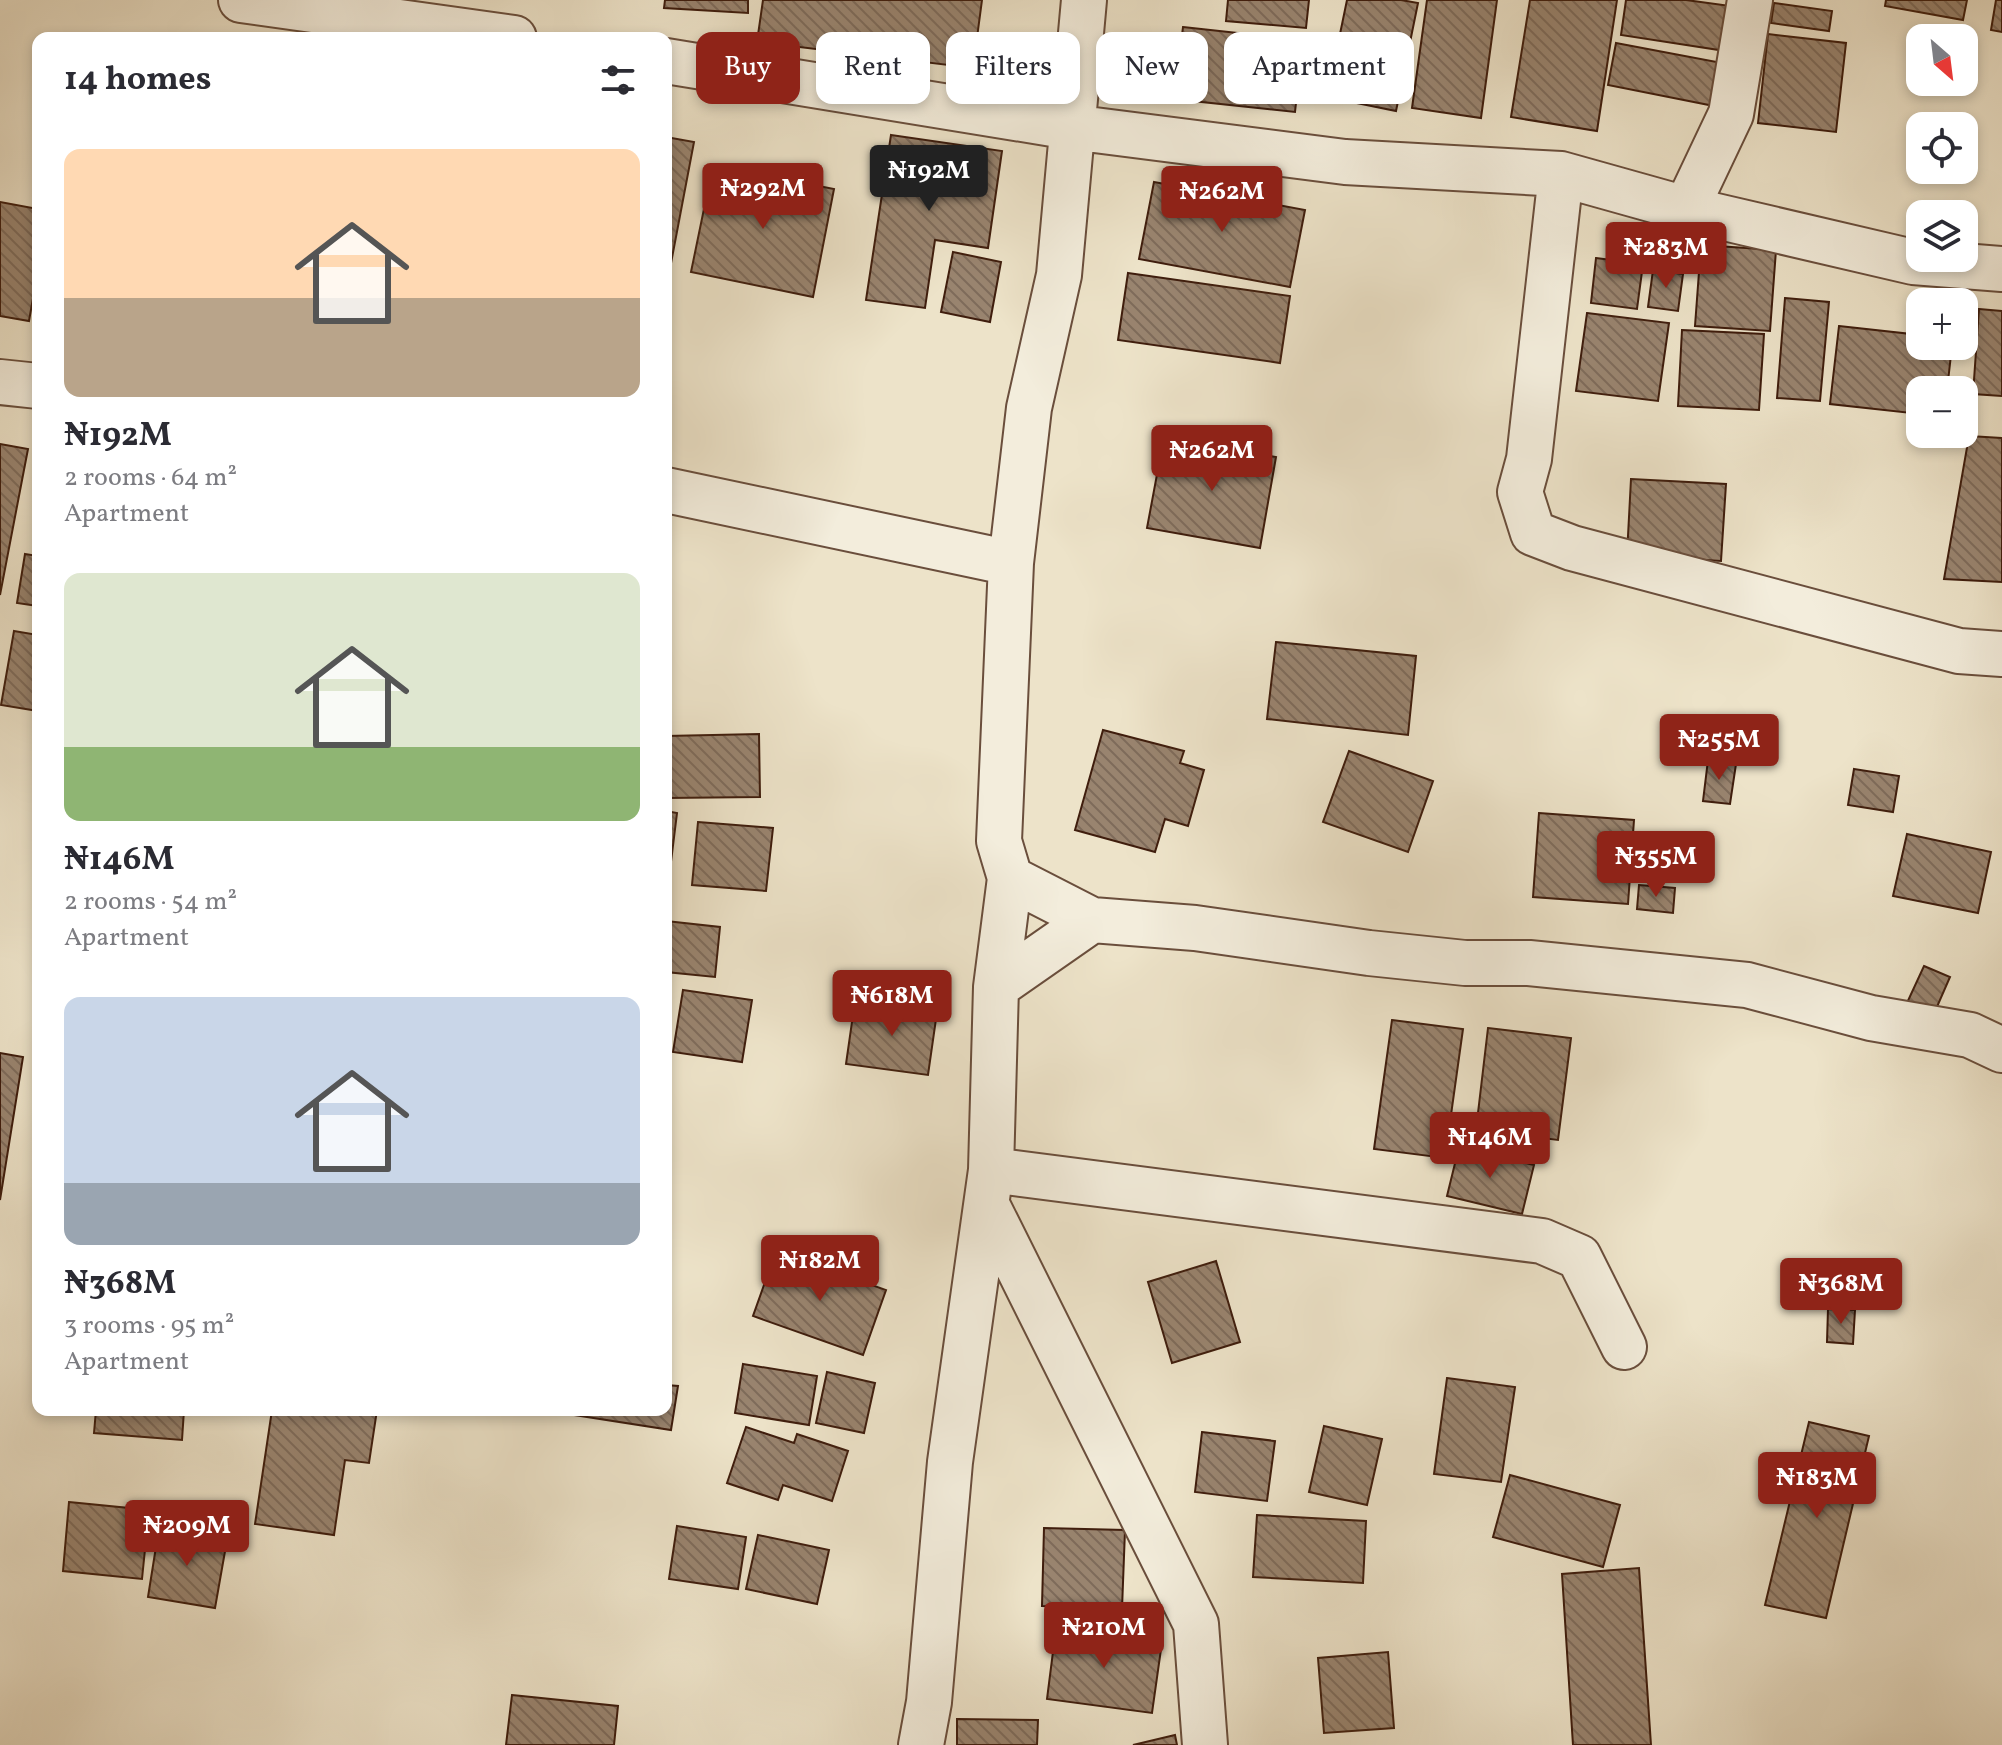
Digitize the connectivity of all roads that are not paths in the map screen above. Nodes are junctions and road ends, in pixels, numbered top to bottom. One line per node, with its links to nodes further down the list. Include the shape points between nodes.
1 (241, 0): 4 (street)
2 (1084, 0): 6 (street)
3 (1750, 0): 8 (street, via 1731,114)
4 (471, 32)
5 (672, 62): 6 (street)
6 (1071, 127): 7 (street, via 1345,162); 13 (street, via 1059,275 1029,408)
7 (1561, 174): 8 (street); 14 (street, via 1529,459 1520,492 1533,533 1572,548 1959,651)
8 (1686, 209): 9 (street, via 1913,262)
9 (2002, 269)
10 (0, 382): 11 (street)
11 (32, 385)
12 (672, 491): 13 (street)
13 (1011, 563): 15 (street, via 999,841)
14 (2002, 654)
15 (1010, 878): 16 (street); 17 (street)
16 (1092, 920): 17 (street); 18 (street, via 1465,963 1529,963 1747,985 1871,1018 1970,1035)
17 (996, 987): 19 (street)
18 (2002, 1050)
19 (990, 1188): 20 (street, via 1542,1241 1579,1257); 21 (street, via 950,1462); 22 (street, via 1196,1624)
20 (1624, 1347)
21 (921, 1745)
22 (1205, 1745)

